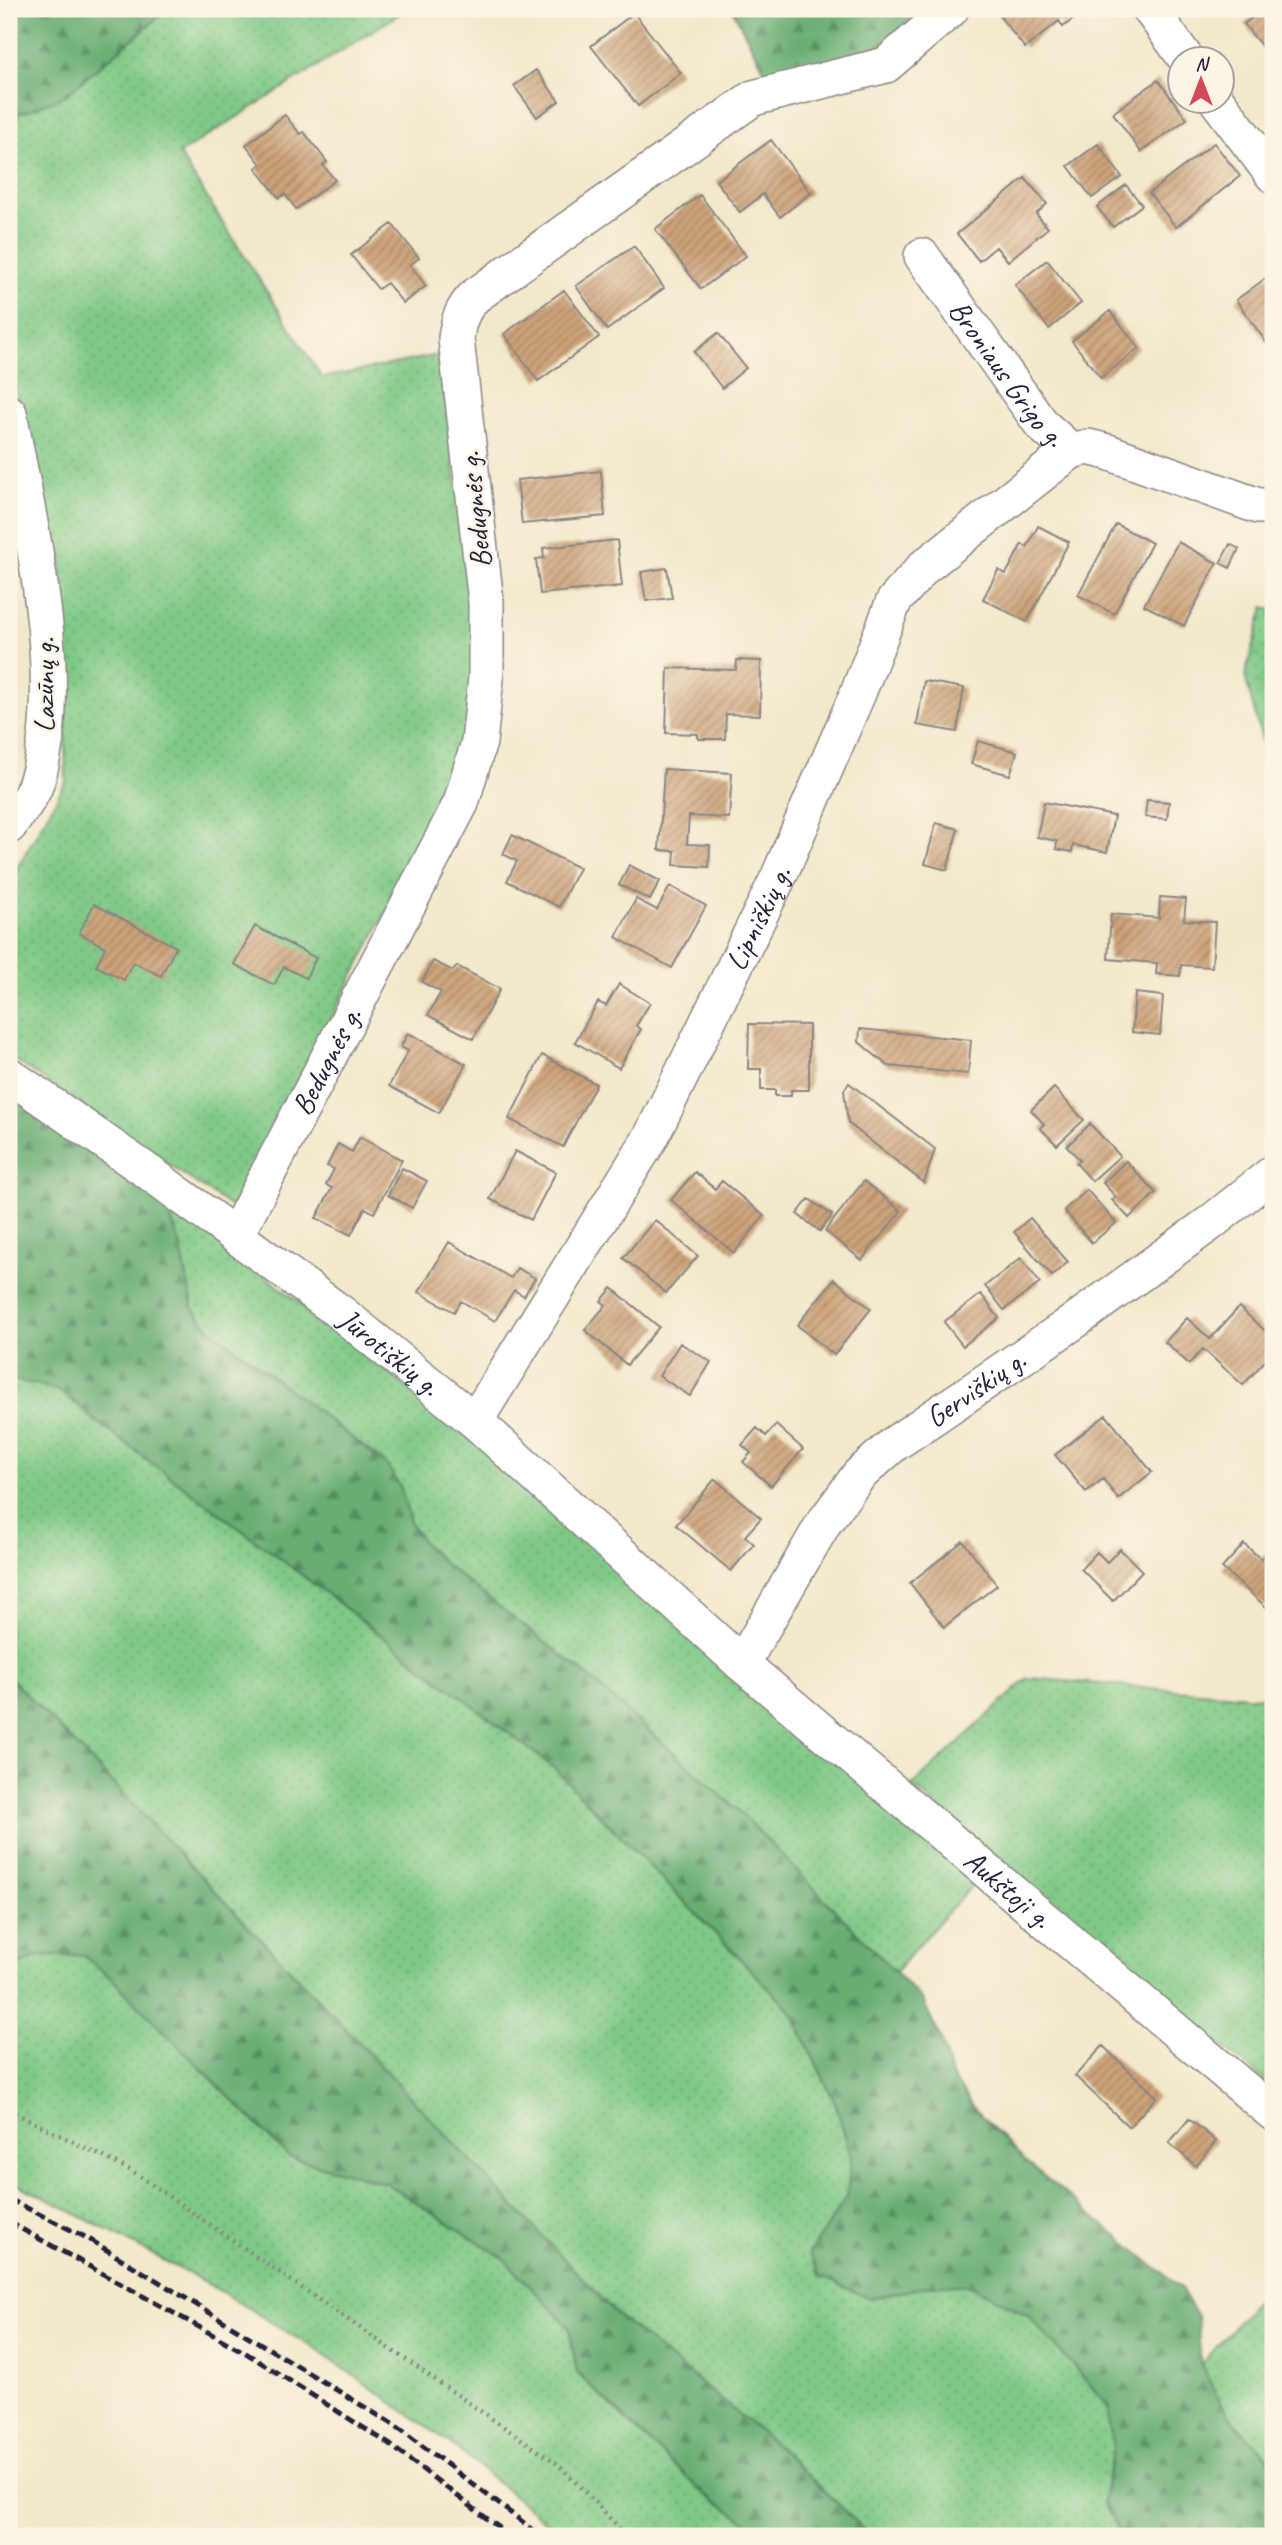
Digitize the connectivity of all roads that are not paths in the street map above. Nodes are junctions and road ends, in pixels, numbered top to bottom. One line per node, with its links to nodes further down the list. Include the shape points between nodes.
1 (951, 9): 13 (street, Bedugnės g., via 886,65 753,98 465,306 456,339 486,602 486,678 479,742 461,803)
2 (1150, 9): 3 (street)
3 (1176, 46)
4 (1229, 116): 5 (street)
5 (1273, 175)
6 (922, 256): 8 (street, Broniaus Grigo g., via 1042,425)
7 (9, 413): 10 (street, Lazūnų g., via 37,561 47,712 34,789)
8 (1071, 451): 9 (street, Broniaus Grigo g., via 1088,447 1108,452 1258,506); 14 (street, Lipniškių g., via 924,567 894,601 779,876 651,1137)
9 (1273, 506)
10 (9, 826)
11 (9, 1075): 13 (street, Jūrotiškių g.)
12 (1273, 1173): 15 (street, Gerviškių g., via 1083,1316 894,1444 859,1475 823,1524)
13 (236, 1236): 14 (street, Jūrotiškių g., via 341,1313)
14 (475, 1422): 15 (street, Jūrotiškių g.)
15 (743, 1664): 16 (street, Aukštoji g.)
16 (1273, 2113)

